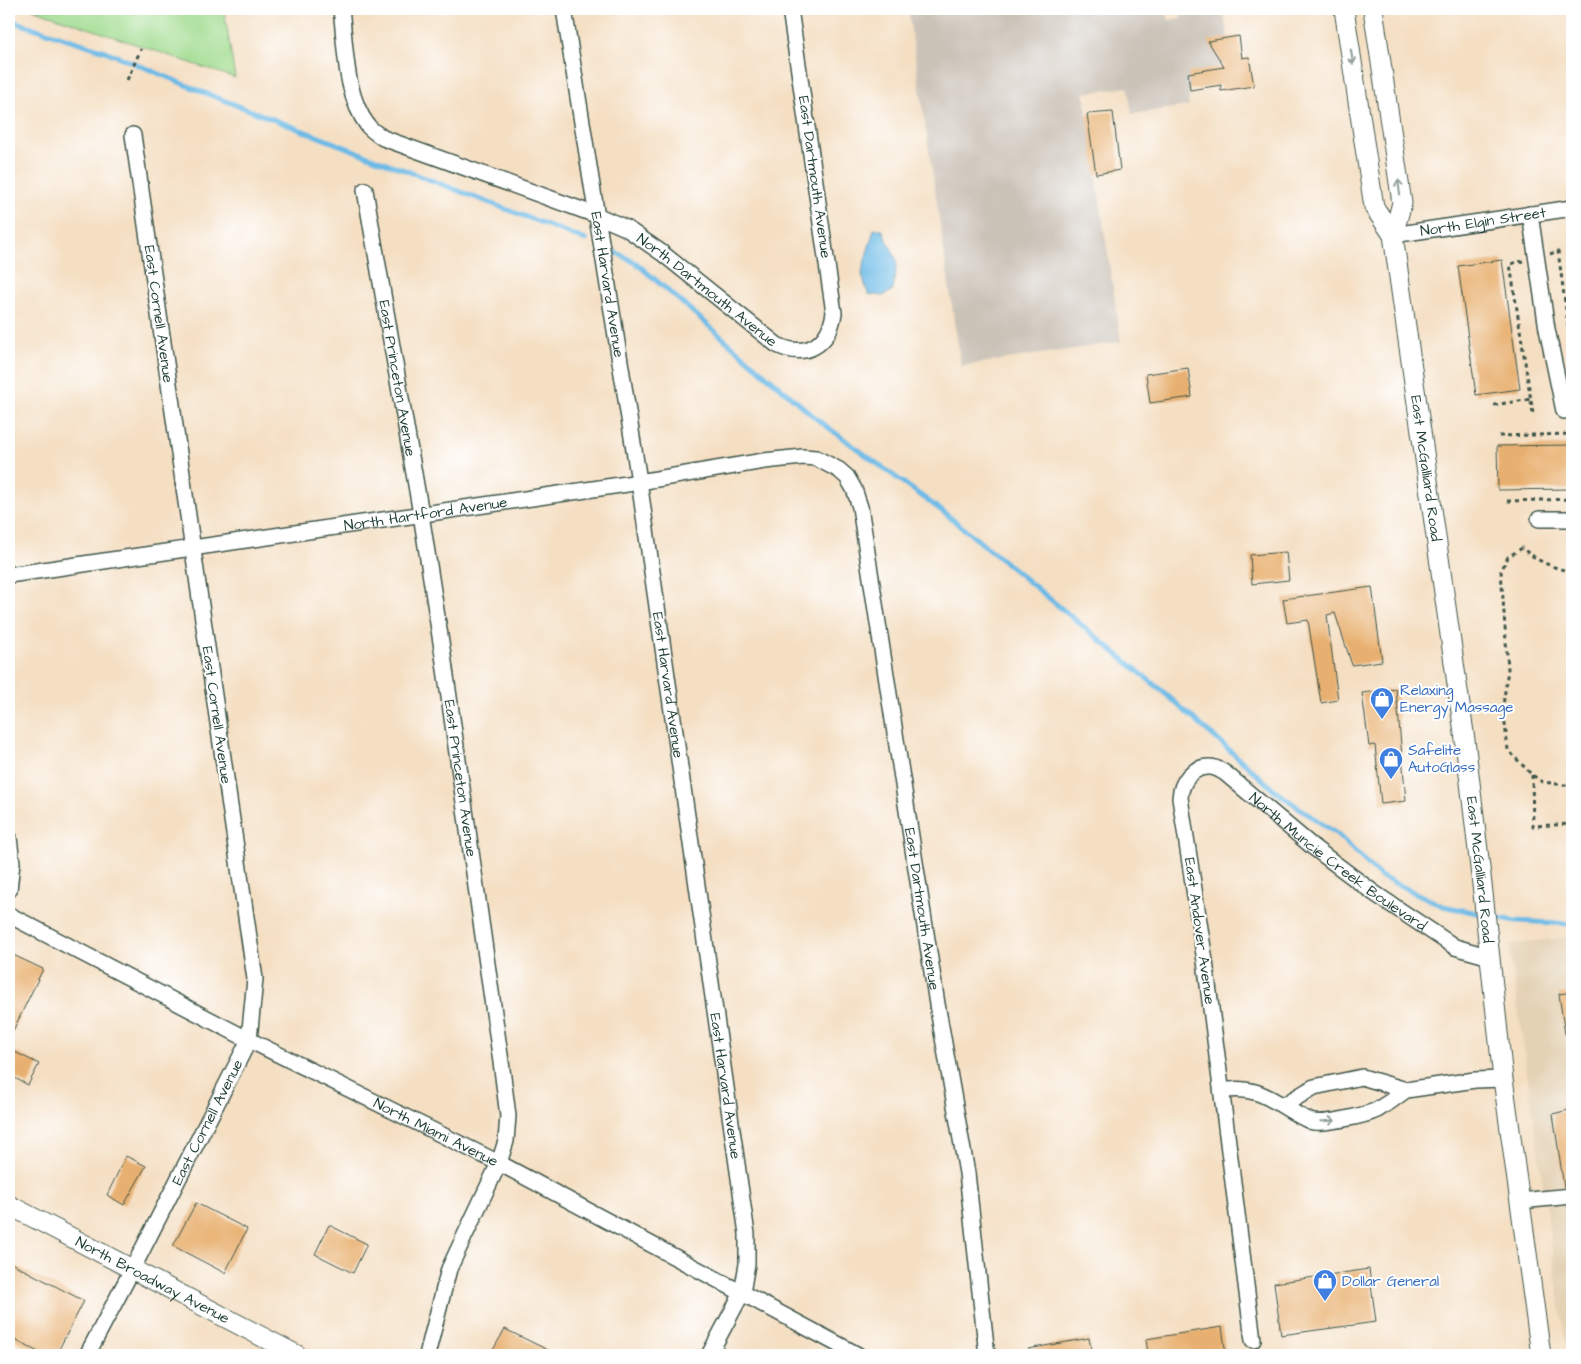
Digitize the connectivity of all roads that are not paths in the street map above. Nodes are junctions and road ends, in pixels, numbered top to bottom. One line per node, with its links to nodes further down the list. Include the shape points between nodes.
1 (341, 9): 10 (street, via 357,108 368,125 383,138)
2 (564, 9): 10 (street, East Harvard Avenue)
3 (790, 9): 12 (street, East Dartmouth Avenue, via 834,306 832,325)
4 (1344, 9): 11 (main road, East McGalliard Road, one-way to 11, via 1374,207)
5 (1373, 9): 11 (main road, East McGalliard Road, one-way to 5, via 1402,203)
6 (133, 136): 19 (street, East Cornell Avenue)
7 (365, 190): 16 (street, East Princeton Avenue)
8 (1572, 208): 9 (street, North Elgin Street)
9 (1530, 214): 11 (street, North Elgin Street); 13 (street, via 1564,411)
10 (596, 215): 12 (street, North Dartmouth Avenue, via 626,228 662,253 777,345 798,352); 15 (street, East Harvard Avenue)
11 (1393, 235): 25 (main road, East McGalliard Road, via 1465,740)
12 (821, 342)
13 (1572, 410)
14 (839, 470): 15 (street, North Hartford Avenue, via 816,458 803,457); 43 (street, East Dartmouth Avenue, via 854,489 860,507 937,1004 966,1165)
15 (640, 481): 16 (street, North Hartford Avenue); 36 (street, East Harvard Avenue, via 747,1234 747,1264)
16 (420, 514): 19 (street, North Hartford Avenue); 31 (street, East Princeton Avenue, via 502,1069 508,1129)
17 (1539, 519): 18 (street)
18 (1572, 519)
19 (193, 548): 20 (street, North Hartford Avenue); 26 (street, East Cornell Avenue, via 255,979)
20 (9, 575)
21 (1191, 774): 25 (street, North Muncie Creek Boulevard, via 1210,767 1225,773 1374,893 1455,947); 29 (street, East Andover Avenue, via 1183,782 1180,798)
22 (9, 838): 23 (street, via 12,863)
23 (9, 890)
24 (9, 915): 26 (street, North Miami Avenue)
25 (1490, 957): 27 (main road, East McGalliard Road)
26 (249, 1040): 31 (street, North Miami Avenue); 35 (street, East Cornell Avenue)
27 (1503, 1079): 28 (street); 33 (main road, East McGalliard Road)
28 (1406, 1090): 30 (street, via 1362,1077 1314,1087); 30 (street, one-way to 28, via 1312,1122 1338,1120 1376,1110)
29 (1222, 1091): 30 (street, via 1253,1091); 37 (street, East Andover Avenue)
30 (1284, 1105)
31 (499, 1163): 36 (street, North Miami Avenue); 40 (street, East Princeton Avenue, via 449,1269)
32 (1572, 1196): 33 (street)
33 (1520, 1201): 44 (main road, East McGalliard Road)
34 (9, 1205): 35 (main road, North Broadway Avenue)
35 (132, 1270): 38 (street, East Cornell Avenue); 39 (main road, North Broadway Avenue)
36 (742, 1293): 41 (street, East Harvard Avenue); 42 (street, North Miami Avenue)
37 (1254, 1340)
38 (87, 1355)
39 (296, 1355)
40 (427, 1355)
41 (709, 1355)
42 (858, 1355)
43 (987, 1355)
44 (1541, 1355)

